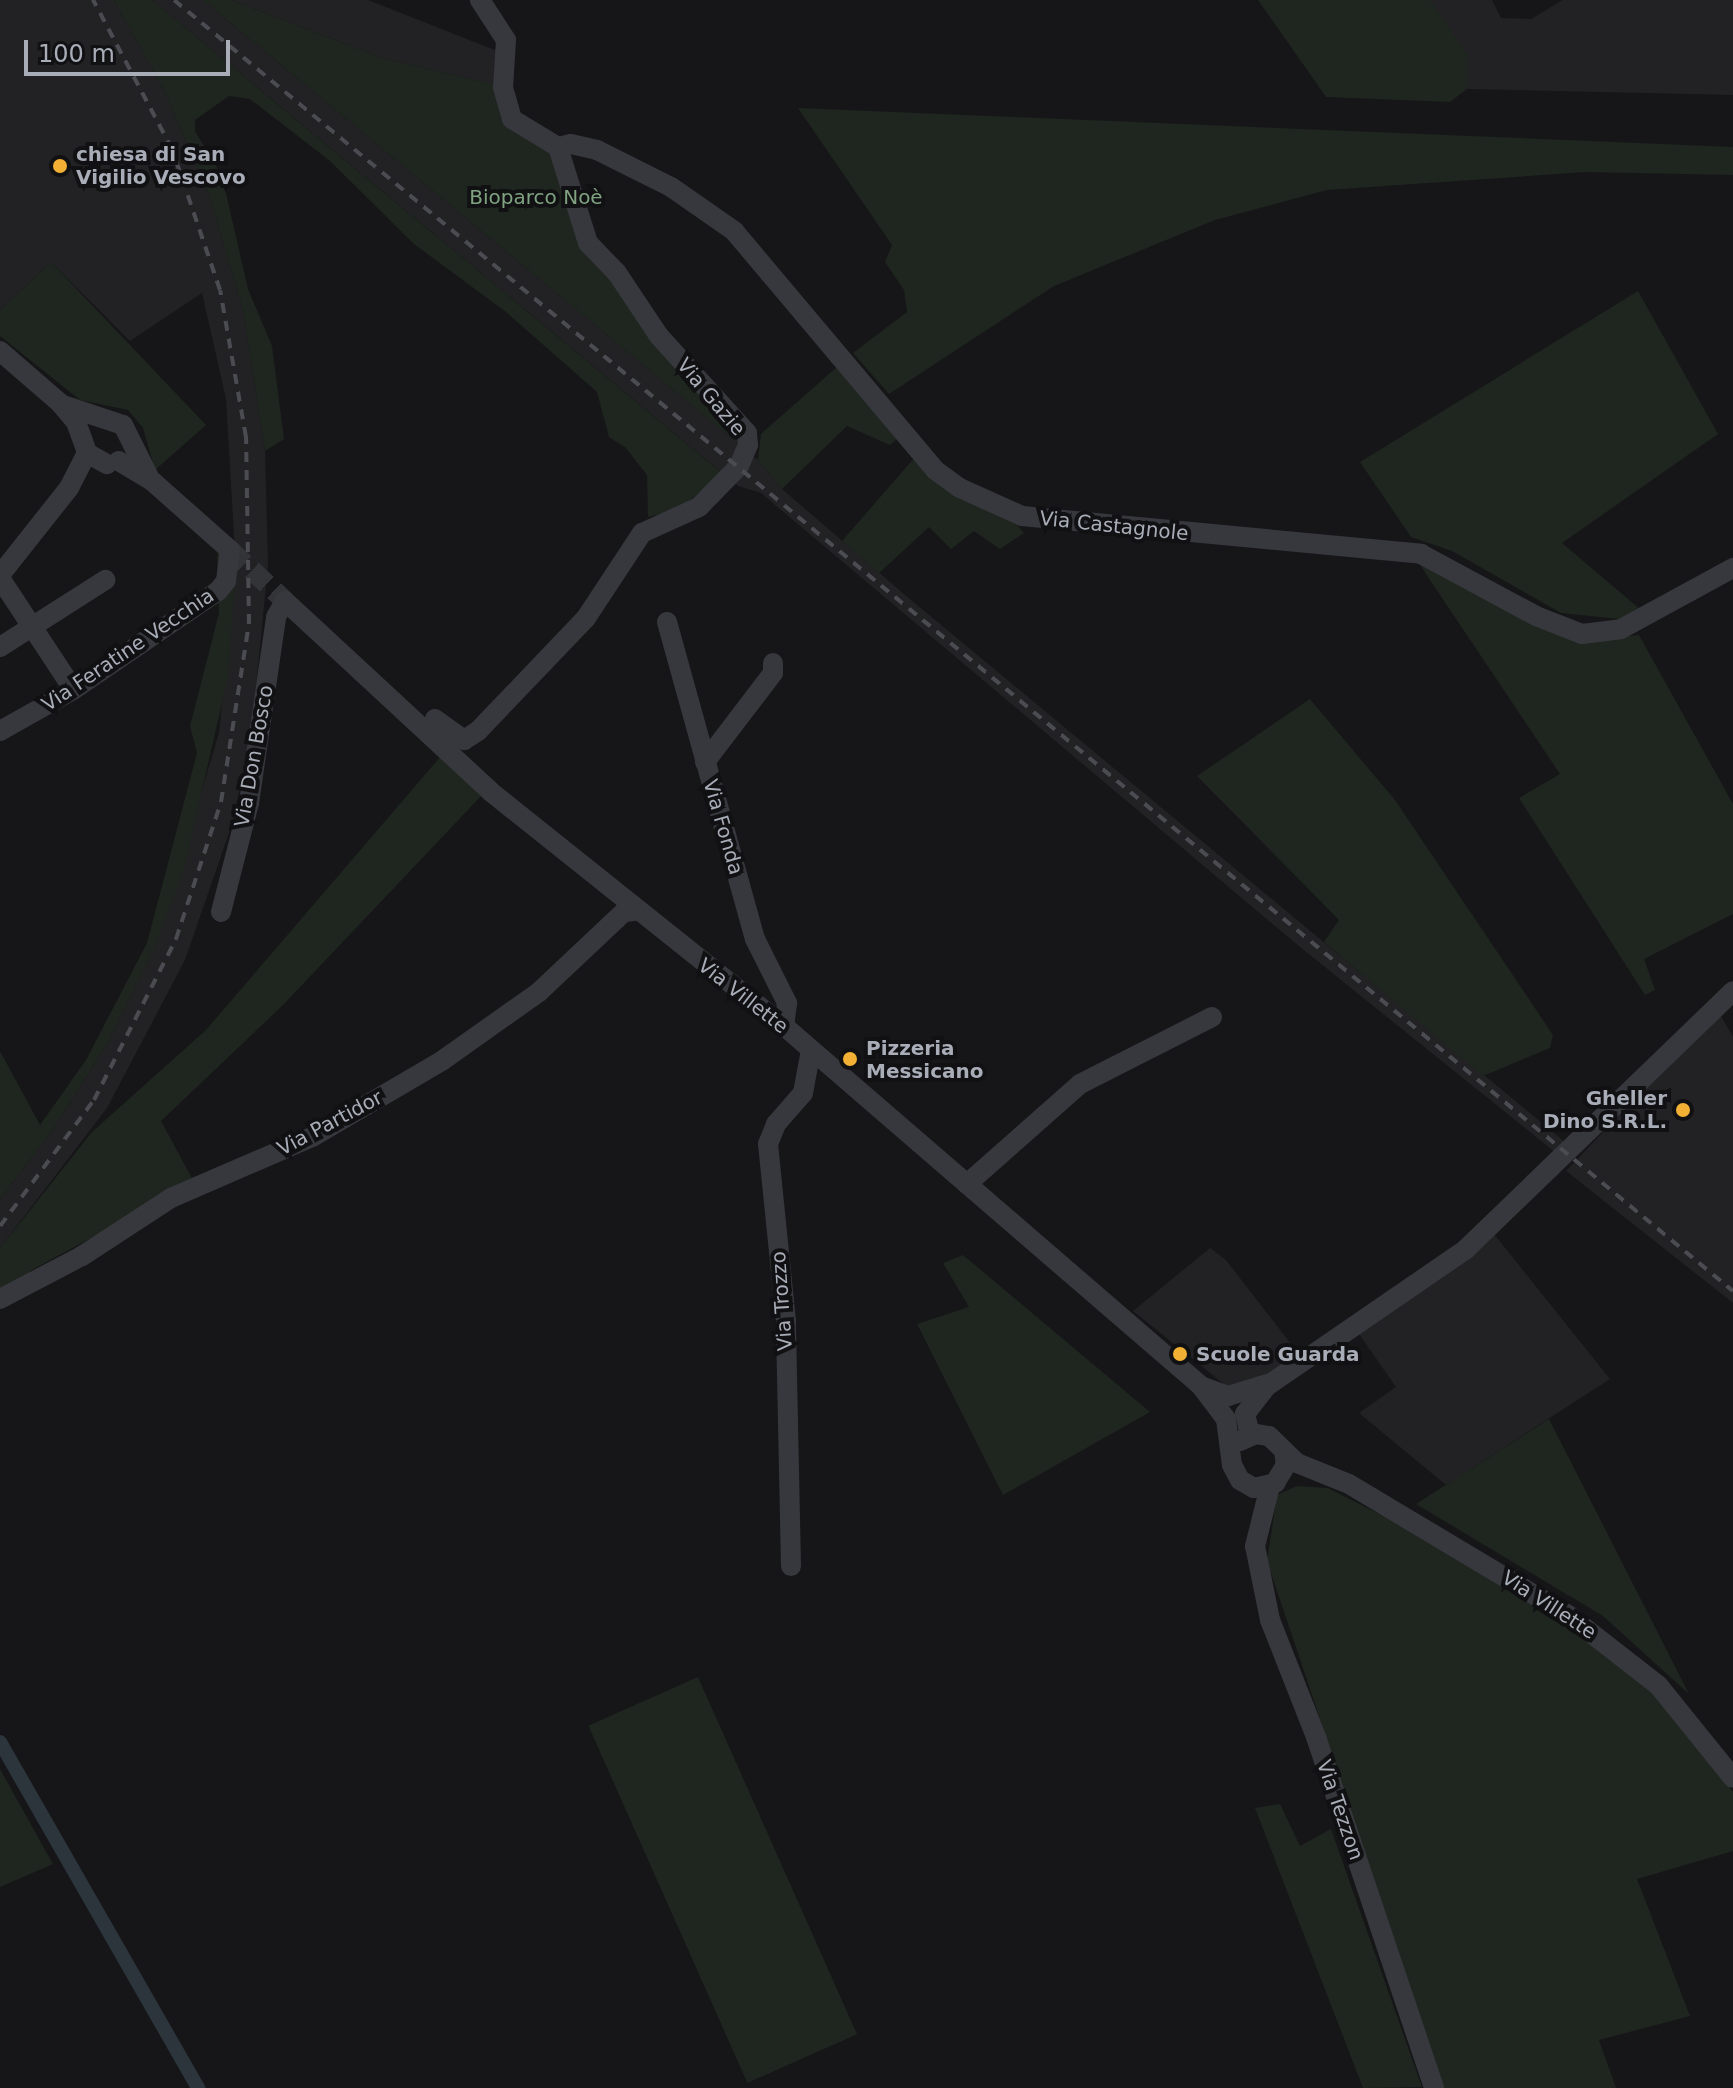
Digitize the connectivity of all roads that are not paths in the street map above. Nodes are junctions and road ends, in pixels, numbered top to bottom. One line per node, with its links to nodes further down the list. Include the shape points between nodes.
1 (480, 0): 2 (street, via 506,40 504,106 512,119)
2 (558, 147): 11 (street, Via Castagnole, via 597,150 671,187 734,231 935,470 960,488 1022,516 1421,554 1536,616 1582,634 1621,629); 17 (street, Via Gazie, via 588,243 617,273 659,336 747,433 746,456 699,507 642,533 586,618 491,719 464,740 330,624)
3 (0, 351): 4 (street)
4 (60, 403): 5 (street); 7 (street)
5 (106, 419): 6 (street, via 123,425); 7 (street, via 90,426)
6 (130, 439): 8 (street); 9 (street)
7 (86, 447): 8 (street); 10 (street)
8 (113, 462): 9 (street); 10 (street)
9 (152, 481): 21 (street, Via Feratine Vecchia, via 230,550 226,581 73,690)
10 (69, 488): 12 (street)
11 (1733, 568)
12 (0, 577): 16 (street)
13 (105, 580): 16 (street)
14 (285, 601): 17 (street, Via Villette); 24 (street, Via Don Bosco, via 276,617 249,803)
15 (667, 622): 22 (street, Via Fonda)
16 (32, 627): 18 (street); 20 (street)
17 (319, 632): 23 (street, Via Villette, via 491,792)
18 (0, 647)
19 (773, 663): 22 (street, via 773,673)
20 (68, 681)
21 (0, 731)
22 (705, 762): 27 (street, Via Fonda, via 755,939 787,1003)
23 (634, 911): 27 (street, Via Villette); 30 (street, Via Partidor, via 624,912 539,992 443,1060 312,1137 171,1198 82,1256)
24 (221, 912)
25 (1733, 991): 31 (street, via 1466,1249)
26 (1212, 1017): 29 (street, via 1080,1084)
27 (784, 1026): 28 (street, Via Villette)
28 (811, 1050): 29 (street, Via Villette); 40 (street, Via Trozzo, via 803,1093 776,1124 768,1144 786,1321)
29 (967, 1184): 32 (street, Via Villette)
30 (0, 1299)
31 (1269, 1384): 32 (street, via 1228,1396); 33 (street, via 1245,1414); 34 (street, via 1257,1419)
32 (1203, 1387): 33 (street, Via Villette, via 1226,1403); 35 (street, Via Villette, via 1226,1419)
33 (1248, 1436): 34 (street, Via Villette); 35 (street)
34 (1280, 1445): 36 (street, Via Villette); 38 (street, via 1286,1465)
35 (1232, 1456): 37 (street, Via Villette)
36 (1329, 1478): 38 (street, Via Villette); 41 (street, Via Villette, via 1454,1544 1618,1649 1658,1685)
37 (1240, 1480): 38 (street, Via Villette, via 1254,1488); 39 (street, Via Tezzon, via 1250,1496)
38 (1275, 1483): 39 (street, Via Tezzon)
39 (1257, 1530): 42 (street, Via Tezzon, via 1256,1558 1270,1620 1316,1737)
40 (791, 1566)
41 (1731, 1770)
42 (1434, 2088)

